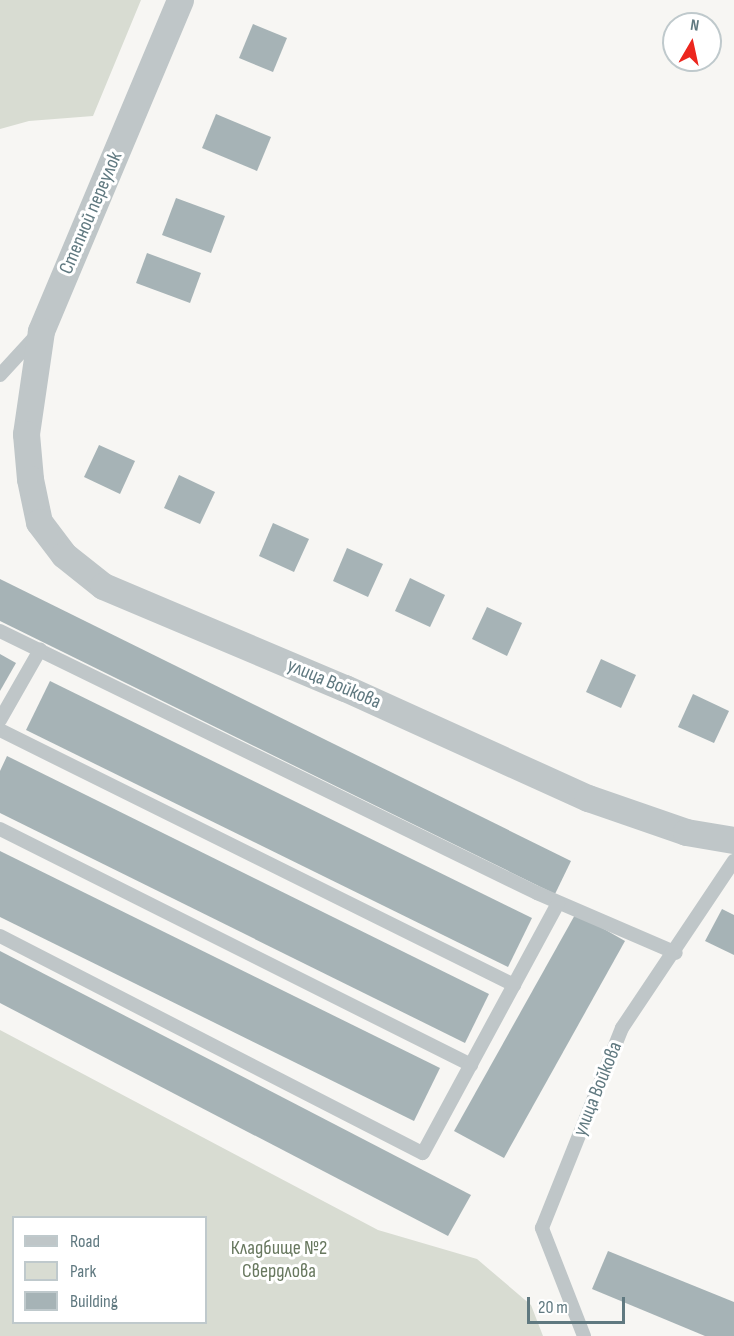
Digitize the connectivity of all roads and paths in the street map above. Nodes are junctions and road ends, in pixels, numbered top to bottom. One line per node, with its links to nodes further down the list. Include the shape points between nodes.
1 (180, 0): 2 (street, Степной переулок)
2 (41, 331): 3 (lane); 4 (street, Степной переулок)
3 (0, 375)
4 (27, 434): 10 (street, улица Войкова, via 30,479 39,522 64,555 103,586 345,688 588,798 686,832)
5 (0, 631): 6 (lane)
6 (40, 650): 7 (lane); 12 (lane)
7 (0, 720)
8 (0, 730): 15 (lane)
9 (0, 829): 16 (lane)
10 (734, 840)
11 (734, 861): 14 (lane, улица Войкова)
12 (558, 903): 14 (lane); 15 (lane)
13 (0, 936): 16 (lane, via 423,1154)
14 (676, 953): 17 (lane, улица Войкова, via 622,1028 542,1228)
15 (514, 985): 16 (lane)
16 (471, 1065)
17 (584, 1336)

